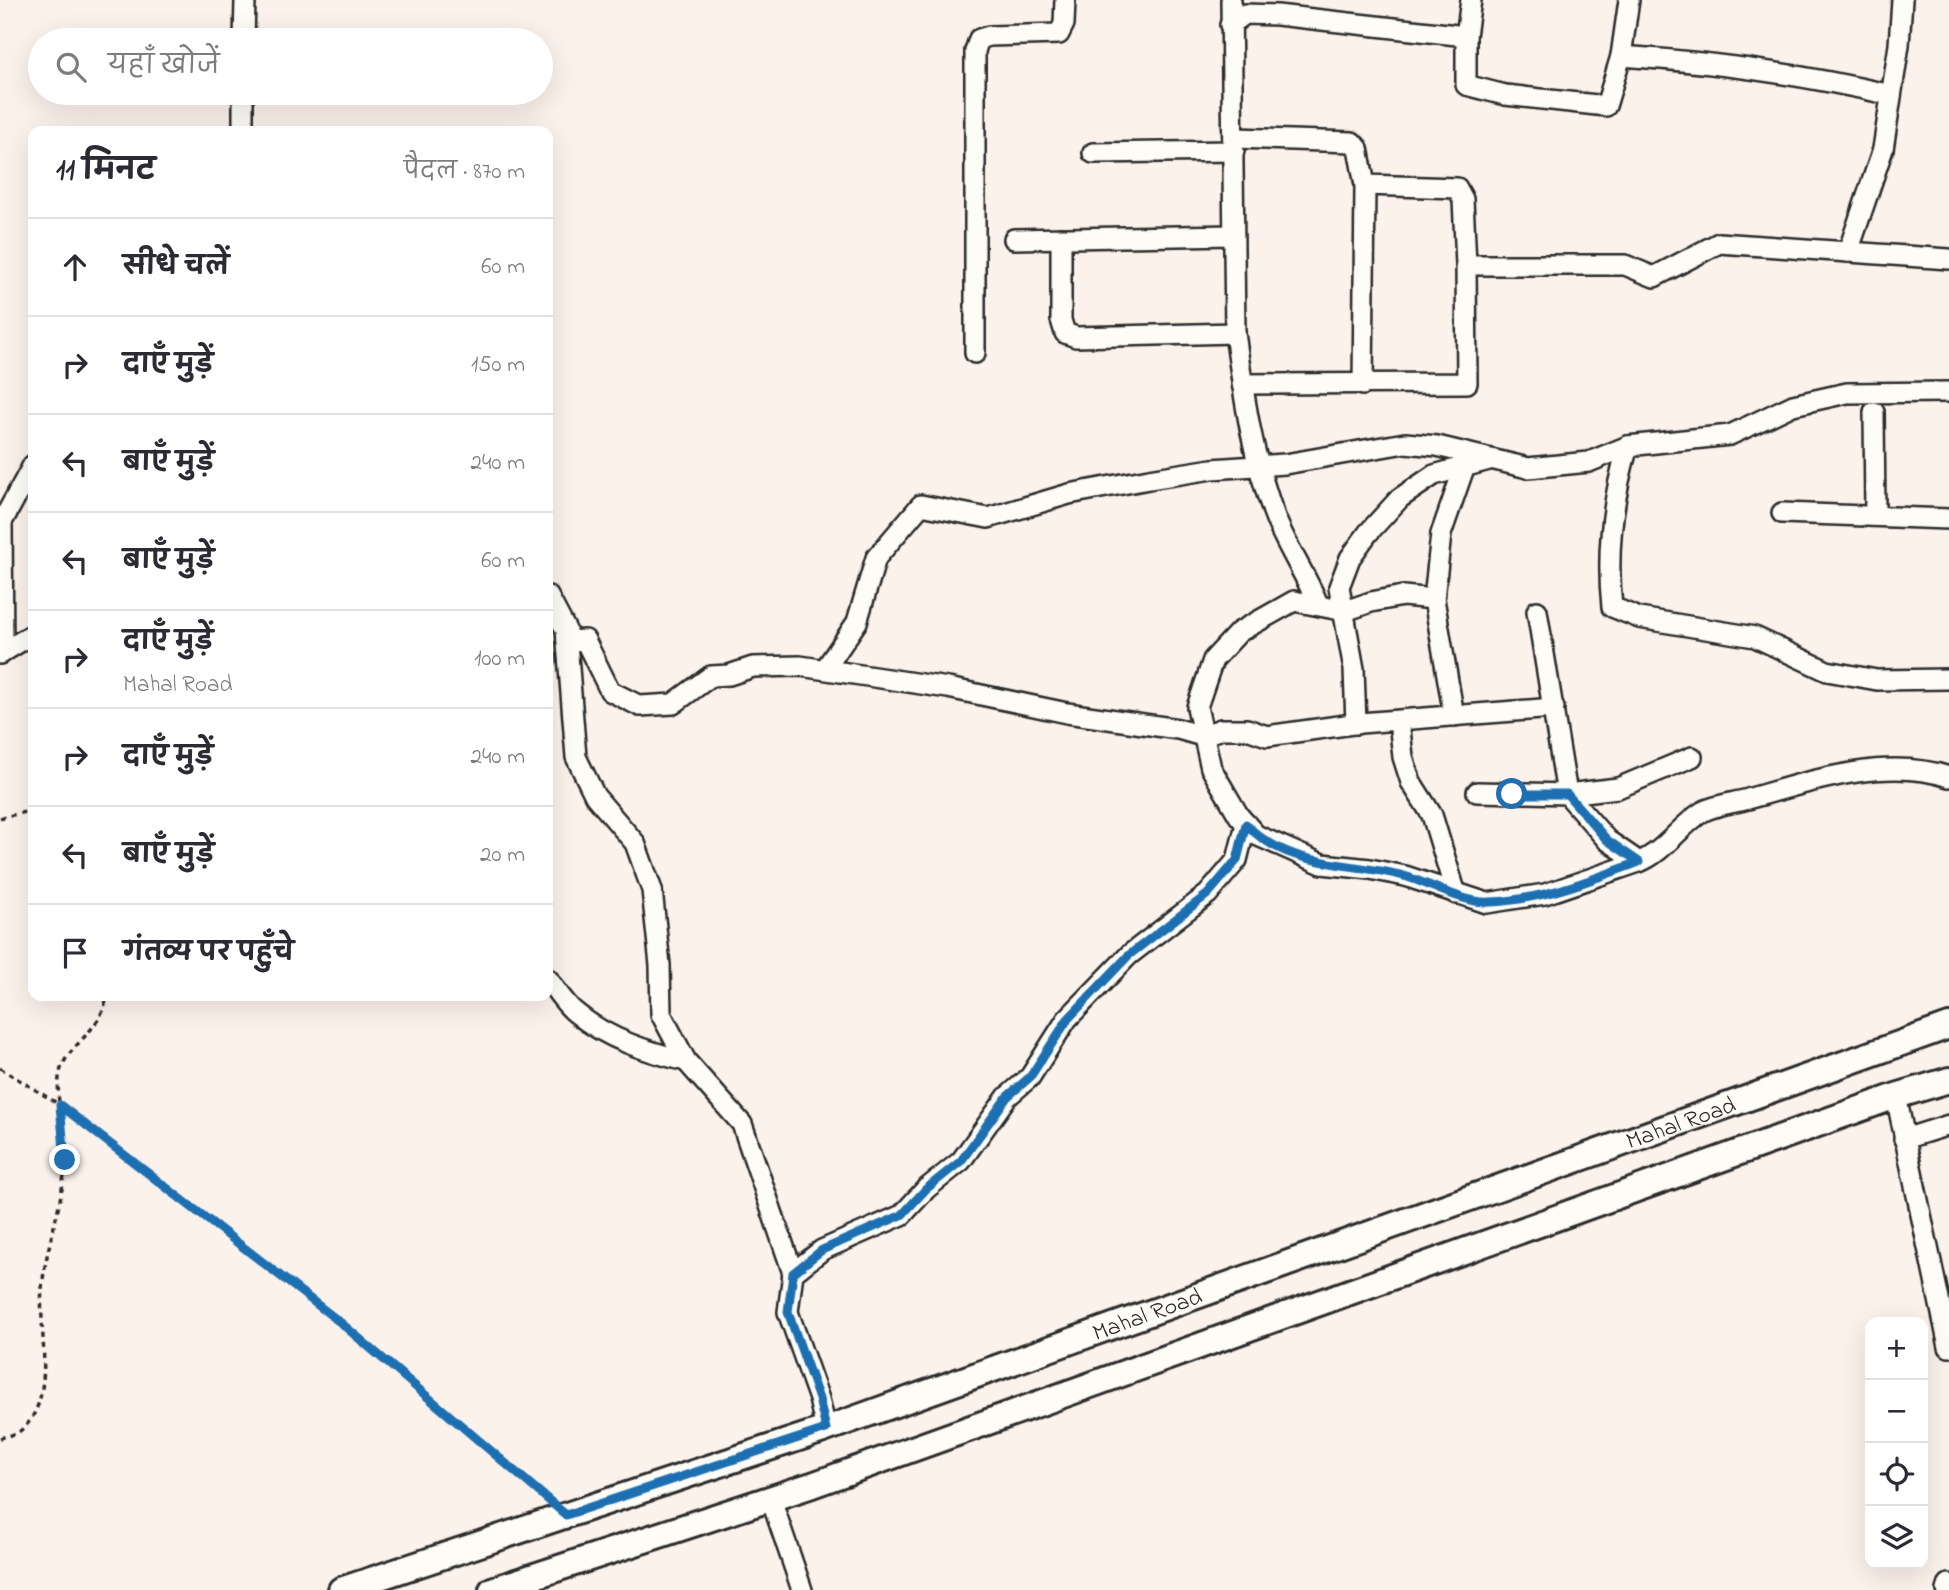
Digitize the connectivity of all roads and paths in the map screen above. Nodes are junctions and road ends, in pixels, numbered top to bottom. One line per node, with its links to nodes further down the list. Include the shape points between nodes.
1 (245, 0): 8 (street)
2 (1065, 0): 24 (street, via 1059,33 989,36 979,39 975,51)
3 (1231, 0): 7 (street)
4 (1471, 0): 9 (street)
5 (1629, 0): 10 (street)
6 (1902, 0): 11 (street)
7 (1230, 24): 9 (street, via 1245,14 1277,15); 14 (street)
8 (244, 28)
9 (1466, 36): 10 (street, via 1466,85 1580,105 1606,106)
10 (1621, 56): 11 (street, via 1758,68)
11 (1891, 95): 20 (street, via 1883,149)
12 (243, 105): 13 (street)
13 (243, 126)
14 (1235, 144): 15 (street); 16 (street, via 1352,142 1358,148); 17 (street)
15 (1093, 153)
16 (1365, 185): 22 (street, via 1457,188 1463,199); 26 (street)
17 (1233, 235): 18 (street); 23 (street)
18 (1061, 238): 19 (street); 23 (street, via 1065,333 1076,337)
19 (1014, 239)
20 (1848, 252): 21 (street); 22 (street, via 1719,243 1654,277 1625,264)
21 (1949, 259)
22 (1466, 265): 26 (street, via 1467,383)
23 (1236, 334): 25 (street)
24 (975, 353)
25 (1242, 384): 26 (street); 31 (street)
26 (1363, 385)
27 (1949, 392): 29 (street, via 1847,393 1793,405 1730,435)
28 (1874, 412): 35 (street)
29 (1628, 446): 30 (street, via 1589,462 1564,465 1528,468); 46 (street, via 1609,537 1612,607 1639,618 1755,637 1827,671 1877,680)
30 (1492, 460): 31 (street, via 1405,443); 32 (street)
31 (1258, 466): 38 (street, via 1278,523); 45 (street, via 1212,469 1083,492 988,518 921,505 876,558 857,622)
32 (1464, 468): 37 (street, via 1441,534); 40 (street, via 1434,475 1411,490 1368,533 1350,558 1339,587)
33 (28, 474): 44 (street, via 2,522)
34 (1782, 513): 35 (street)
35 (1875, 516): 36 (street)
36 (1949, 519)
37 (1434, 599): 40 (street, via 1404,596); 48 (street)
38 (1318, 604): 40 (street); 51 (street, via 1294,601 1273,611 1239,632 1213,660 1197,707)
39 (553, 605): 43 (street)
40 (1345, 611): 50 (street)
41 (1537, 611): 47 (street)
42 (28, 637): 44 (street)
43 (567, 641): 45 (street, via 585,640 610,691 640,706 673,704 711,676 753,667); 64 (street, via 576,757 594,796 635,844 652,890 661,1014)
44 (2, 653)
45 (825, 668): 51 (street)
46 (1949, 679)
47 (1554, 708): 48 (street); 55 (street)
48 (1454, 716): 49 (street)
49 (1399, 721): 50 (street); 60 (street, via 1411,782 1432,815)
50 (1356, 724): 51 (street, via 1267,736 1247,729 1221,729)
51 (1202, 736): 58 (street, via 1211,768)
52 (1692, 757): 55 (street, via 1618,788)
53 (1949, 776): 59 (street, via 1920,769 1852,773 1771,792 1704,811)
54 (1477, 792): 55 (street)
55 (1567, 794): 59 (street, via 1607,840)
56 (28, 811): 57 (path)
57 (0, 818)
58 (1246, 824): 60 (street, via 1256,835 1322,864 1382,871); 71 (street, via 1237,860 1208,894 1129,955 1068,1019 1030,1077 1007,1097 961,1161 902,1215 822,1250)
59 (1639, 862): 60 (street, via 1545,894 1488,903)
60 (1456, 894)
61 (553, 985): 64 (street, via 575,1013 609,1035 650,1053)
62 (106, 1001): 68 (path, via 95,1027 60,1070)
63 (1949, 1026): 73 (main road, Mahal Road)
64 (686, 1061): 71 (street, via 742,1124)
65 (0, 1068): 68 (path)
66 (1949, 1080): 67 (main road, Mahal Road)
67 (1896, 1096): 70 (street); 75 (main road, Mahal Road)
68 (60, 1105): 74 (path, via 65,1160 43,1275 43,1375 36,1411 19,1432); 76 (path, via 341,1323)
69 (1949, 1125): 70 (street)
70 (1905, 1139): 72 (street)
71 (793, 1273): 73 (street, via 788,1312)
72 (1949, 1347)
73 (826, 1429): 76 (main road, Mahal Road)
74 (0, 1438)
75 (771, 1499): 78 (main road, Mahal Road); 79 (street)
76 (566, 1515): 77 (main road, Mahal Road)
77 (341, 1590)
78 (492, 1590)
79 (802, 1590)

